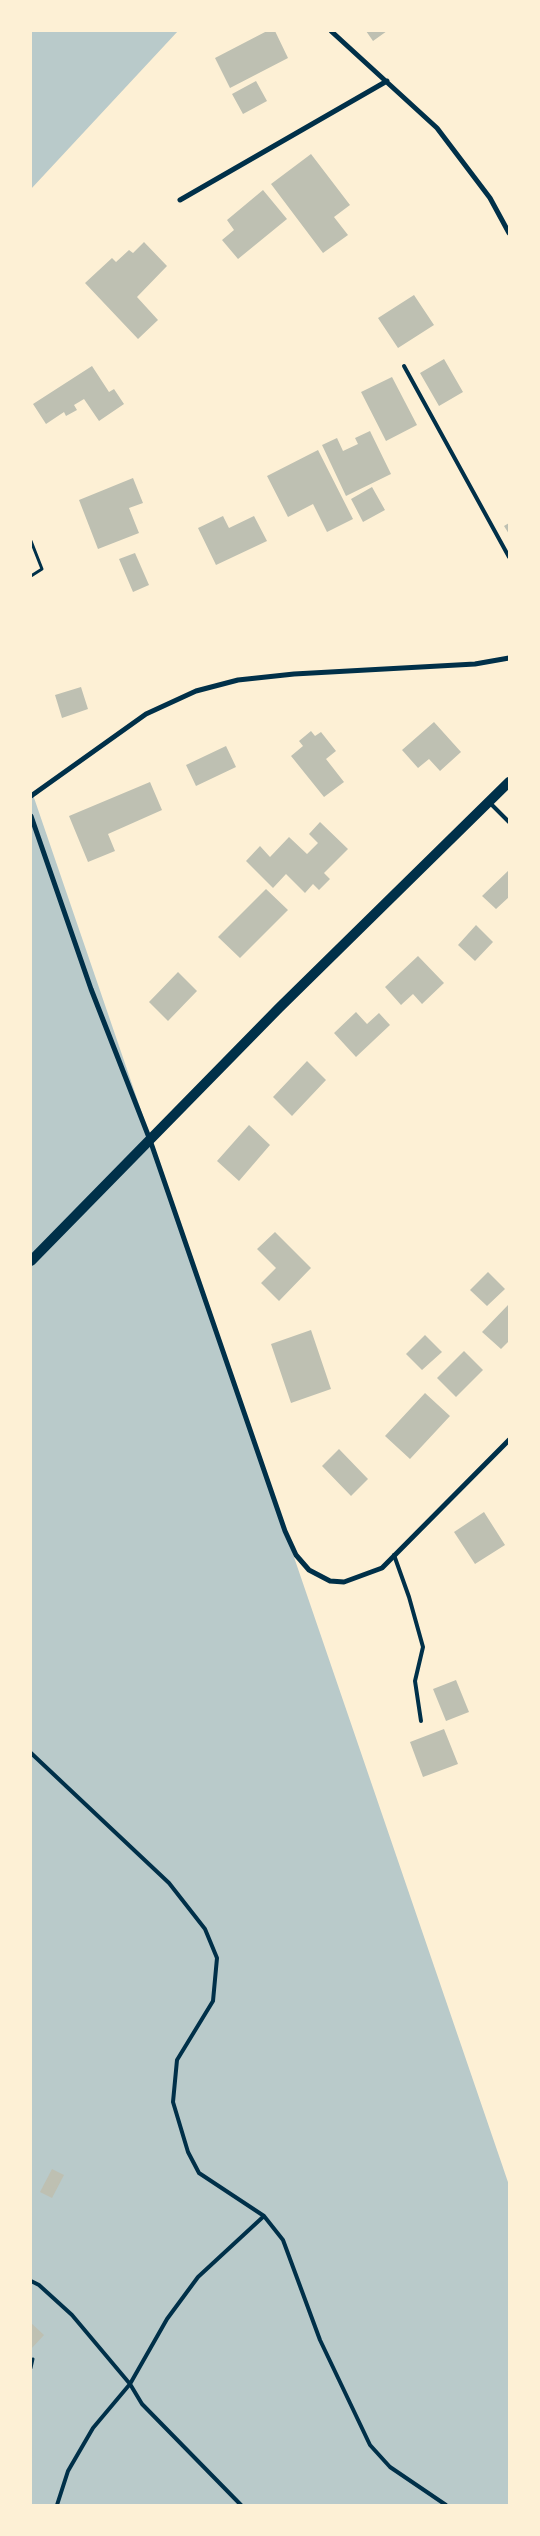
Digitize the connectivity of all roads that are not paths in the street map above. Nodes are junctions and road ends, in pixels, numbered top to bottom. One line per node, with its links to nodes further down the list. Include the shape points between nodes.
1 (331, 31): 2 (street)
2 (387, 81): 3 (street); 4 (street, via 443,134 490,198)
3 (180, 200)
4 (509, 233)
5 (404, 366): 6 (lane)
6 (509, 557)
7 (509, 658): 9 (street, via 475,664 294,674 238,680 196,691 146,714)
8 (509, 782): 10 (main road)
9 (31, 796)
10 (488, 801): 12 (lane); 13 (main road)
11 (31, 816): 13 (street, via 91,989)
12 (509, 822)
13 (150, 1140): 14 (main road); 16 (street, via 296,1555 309,1570 330,1581 344,1582 382,1568)
14 (31, 1262)
15 (509, 1440): 16 (street)
16 (394, 1555): 17 (lane, via 423,1647 415,1681)
17 (421, 1721)
18 (31, 1753): 19 (lane, via 169,1883 205,1929 217,1958 213,2001 177,2060 173,2102 188,2152 199,2173)
19 (264, 2216): 21 (lane, via 198,2277 167,2319); 24 (lane, via 283,2240 320,2340 370,2445 390,2467)
20 (31, 2281): 21 (lane, via 72,2315)
21 (130, 2384): 22 (lane, via 93,2428 68,2471); 23 (lane, via 148,2410)
22 (57, 2505)
23 (241, 2505)
24 (446, 2505)

